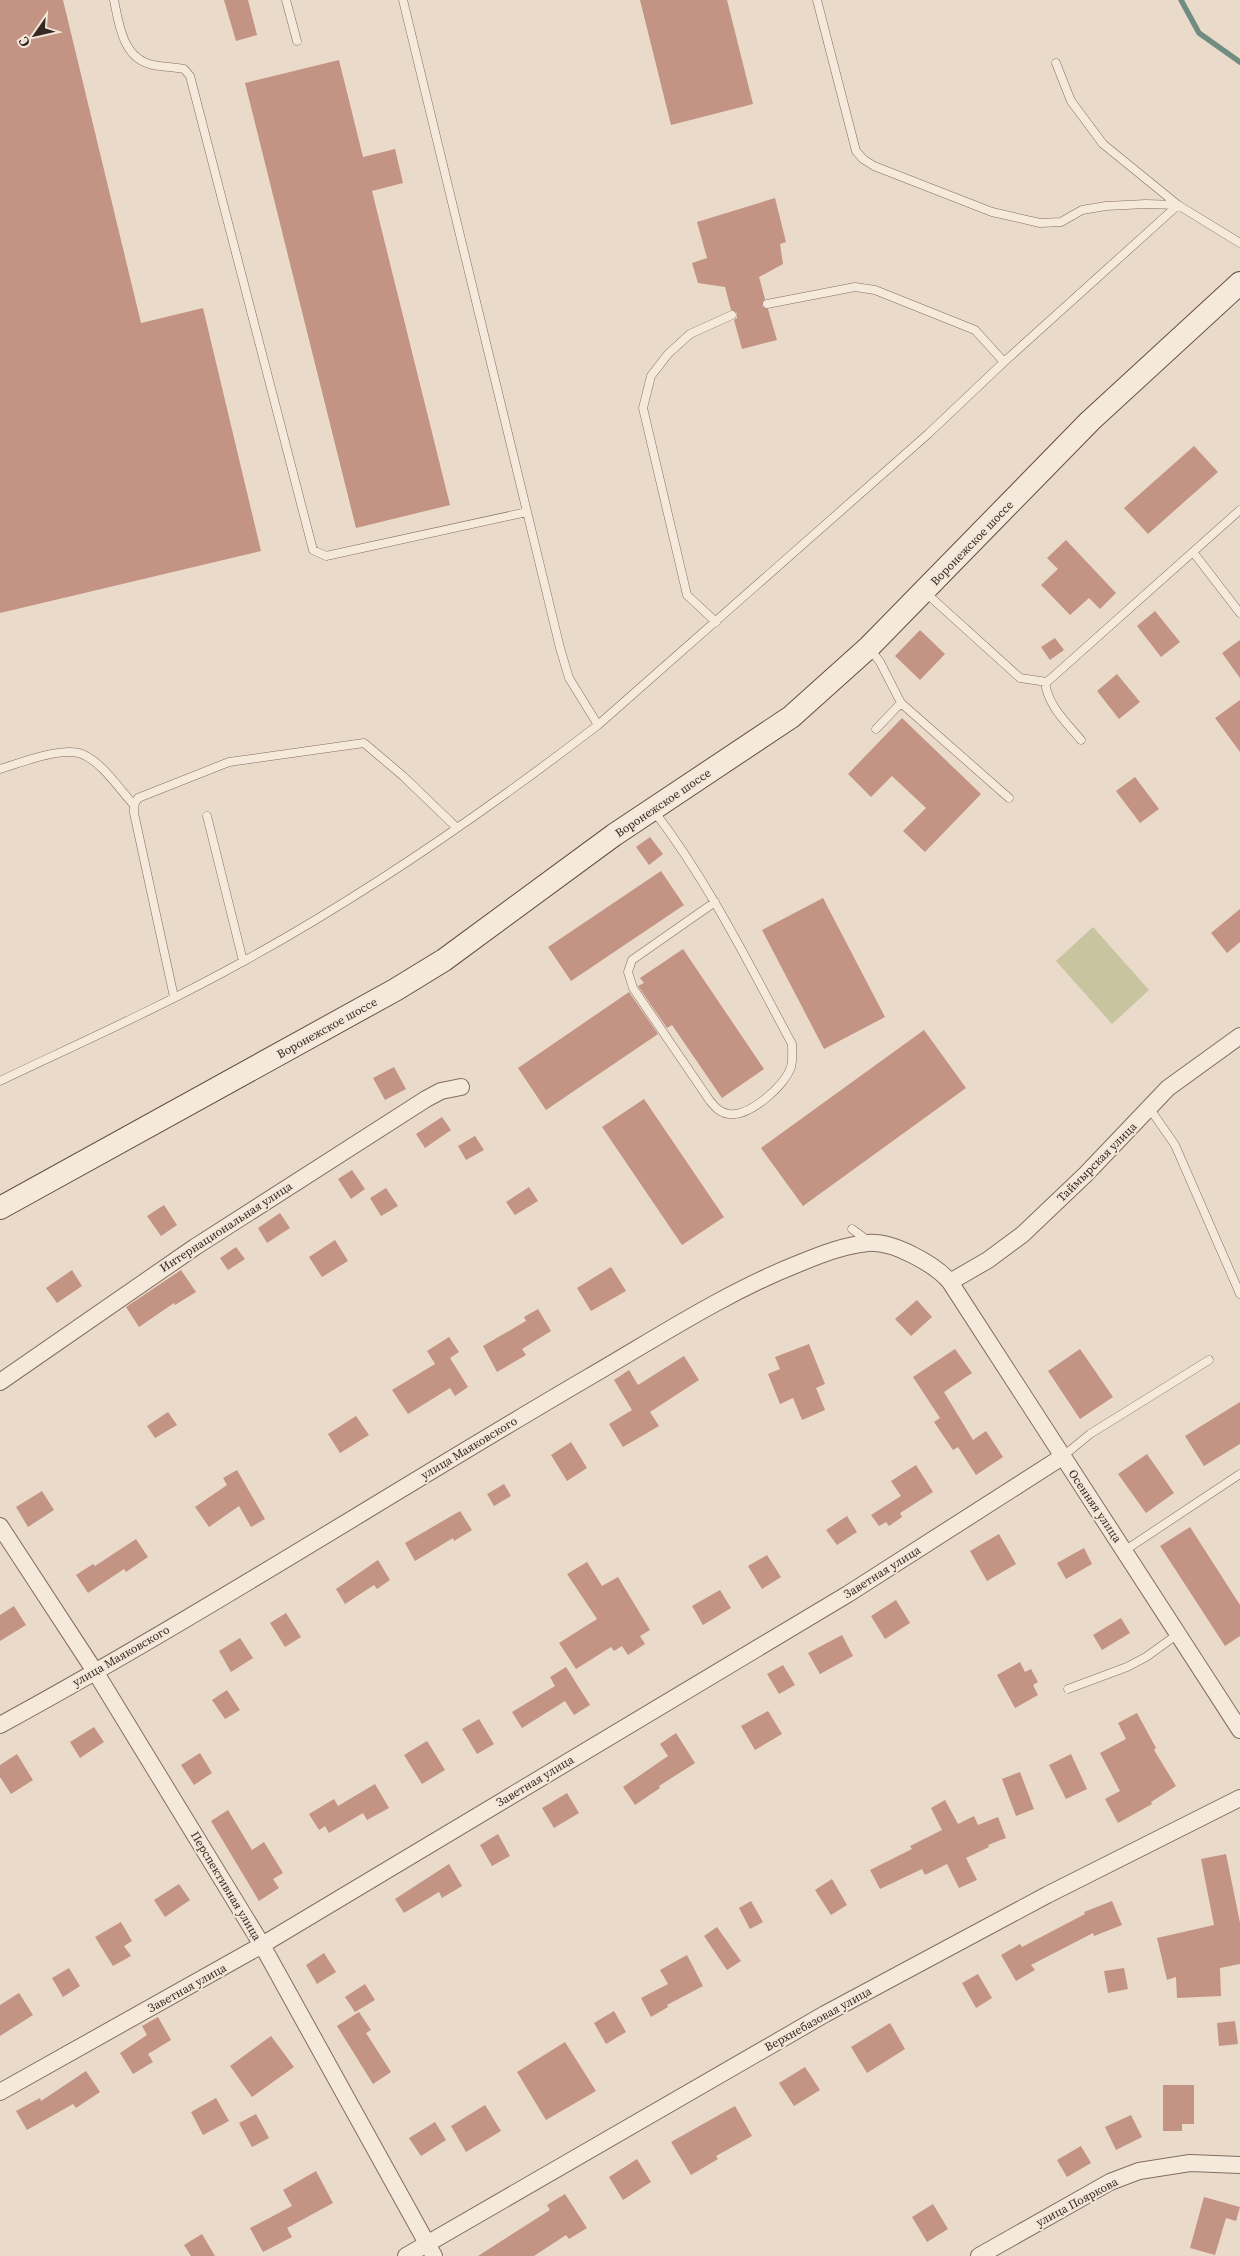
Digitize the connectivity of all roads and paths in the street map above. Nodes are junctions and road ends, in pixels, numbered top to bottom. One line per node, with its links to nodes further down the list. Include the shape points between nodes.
1 (114, 0): 14 (lane, via 121,34 129,50 140,61 184,69 190,76 313,550 326,556)
2 (286, 0): 5 (lane)
3 (403, 0): 14 (lane)
4 (817, 0): 7 (lane, via 856,151 874,166 992,212 1040,223 1061,222 1082,210 1106,206)
5 (297, 41)
6 (1056, 63): 7 (lane, via 1071,101 1103,144)
7 (1178, 205): 8 (lane); 12 (lane)
8 (1240, 243)
9 (1240, 284): 16 (main road, Воронежское шоссе, via 1090,421)
10 (767, 304): 12 (lane, via 855,287 875,290 975,330)
11 (732, 315): 18 (lane, via 690,334 668,354 651,376 643,408 687,595)
12 (1004, 362): 18 (lane, via 928,434)
13 (1240, 510): 15 (lane)
14 (527, 512): 22 (lane, via 569,678)
15 (1193, 552): 17 (lane); 20 (lane)
16 (924, 591): 19 (main road, Воронежское шоссе); 20 (lane, via 1020,678)
17 (1240, 613)
18 (716, 622): 22 (lane)
19 (869, 647): 21 (lane); 28 (main road, Воронежское шоссе, via 792,716)
20 (1045, 682): 24 (lane, via 1054,709)
21 (901, 703): 23 (lane); 26 (lane)
22 (598, 725): 30 (lane)
23 (876, 729)
24 (1081, 740)
25 (0, 769): 27 (lane, via 64,751 81,753 93,761)
26 (1009, 798)
27 (134, 805): 30 (lane, via 138,798 229,762 364,743); 33 (lane)
28 (653, 809): 31 (lane); 38 (main road, Воронежское шоссе, via 444,960 395,990)
29 (206, 816): 32 (lane)
30 (457, 828): 32 (lane, via 337,907)
31 (715, 902): 31 (lane, via 792,1044 791,1067 774,1093 748,1109 729,1114 719,1111 710,1102 633,988 628,972 632,960)
32 (243, 961): 33 (lane)
33 (174, 997): 35 (lane)
34 (1240, 1036): 37 (street, Таймырская улица, via 1168,1088)
35 (0, 1081)
36 (460, 1087): 44 (street, Интернациональная улица, via 441,1091 426,1099 266,1201)
37 (1150, 1108): 41 (street, Таймырская улица, via 1023,1234); 42 (lane, via 1176,1145)
38 (0, 1208)
39 (852, 1229): 40 (lane)
40 (871, 1242): 41 (street, улица Маяковского, via 901,1250 931,1264); 50 (street, улица Маяковского, via 829,1251 721,1300 453,1457)
41 (950, 1282): 45 (street, Осенняя улица)
42 (1240, 1294)
43 (1209, 1360): 45 (lane, via 1090,1434)
44 (0, 1382)
45 (1062, 1457): 48 (street, Осенняя улица); 55 (street, Заветная улица, via 848,1594)
46 (1240, 1474): 48 (lane)
47 (0, 1526): 50 (street, Перспективная улица)
48 (1124, 1551): 49 (street, Осенняя улица)
49 (1178, 1634): 51 (lane, via 1127,1667); 53 (street, Осенняя улица)
50 (96, 1673): 52 (street, улица Маяковского); 55 (street, Перспективная улица)
51 (1068, 1689)
52 (0, 1725)
53 (1240, 1730)
54 (1240, 1798): 58 (street, Верхнебазовая улица, via 1047,1895 825,2014)
55 (262, 1945): 56 (street, Заветная улица); 58 (street, Перспективная улица)
56 (0, 2092)
57 (1240, 2165): 60 (street, улица Пояркова, via 1190,2164 1139,2171 1110,2182)
58 (431, 2250): 59 (street, Верхнебазовая улица)
59 (406, 2256)
60 (979, 2256)

